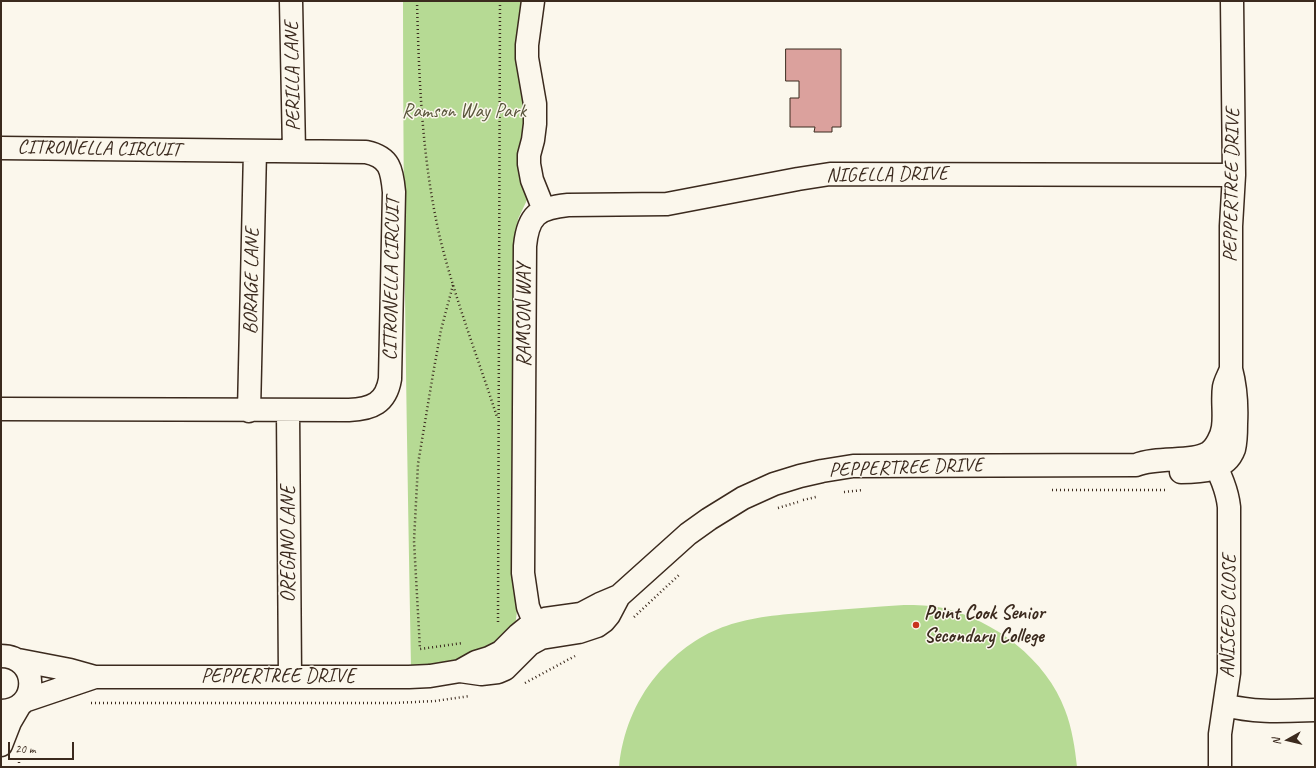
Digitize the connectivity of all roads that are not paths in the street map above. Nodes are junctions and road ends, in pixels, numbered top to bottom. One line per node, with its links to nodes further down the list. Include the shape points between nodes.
1 (292, 1): 6 (street, PERILLA LANE)
2 (533, 1): 8 (street, via 527,58 535,104 535,124 529,164)
3 (1232, 1): 7 (street, PEPPERTREE DRIVE)
4 (1, 148): 5 (street, CITRONELLA CIRCUIT)
5 (255, 151): 6 (street, CITRONELLA CIRCUIT); 10 (street, BORAGE LANE)
6 (294, 151): 11 (street, CITRONELLA CIRCUIT, via 362,151 376,154 388,166 394,192 390,379 385,396 376,404 359,410)
7 (1234, 175): 8 (street, NIGELLA DRIVE, via 830,174 667,204 568,205); 12 (street, PEPPERTREE DRIVE, via 1230,226 1231,369 1224,386 1223,428 1214,448)
8 (544, 210): 13 (street, RAMSON WAY, via 529,224 525,246 523,573 528,607)
9 (1, 409): 10 (street, CITRONELLA CIRCUIT)
10 (249, 411): 11 (street, CITRONELLA CIRCUIT)
11 (288, 411): 17 (street, OREGANO LANE)
12 (1213, 460): 13 (street, PEPPERTREE DRIVE, via 1196,457 1152,460 1136,465 875,465 853,466 800,476 743,498 688,534 619,596 609,615 597,626 579,632); 18 (street, ANISEED CLOSE, via 1225,488 1229,507 1229,674)
13 (537, 630): 17 (street, PEPPERTREE DRIVE, via 530,644 505,669 498,672 481,674 460,671 409,677)
14 (1, 639): 15 (street)
15 (11, 658): 16 (street, PEPPERTREE DRIVE); 19 (street, via 27,669 30,677 30,690)
16 (94, 677): 17 (street, PEPPERTREE DRIVE); 19 (street, PEPPERTREE DRIVE)
17 (290, 677)
18 (1225, 705): 20 (street, via 1253,711); 22 (street, ANISEED CLOSE, via 1220,734)
19 (15, 706): 21 (street)
20 (1315, 710)
21 (1, 745)
22 (1220, 767)

